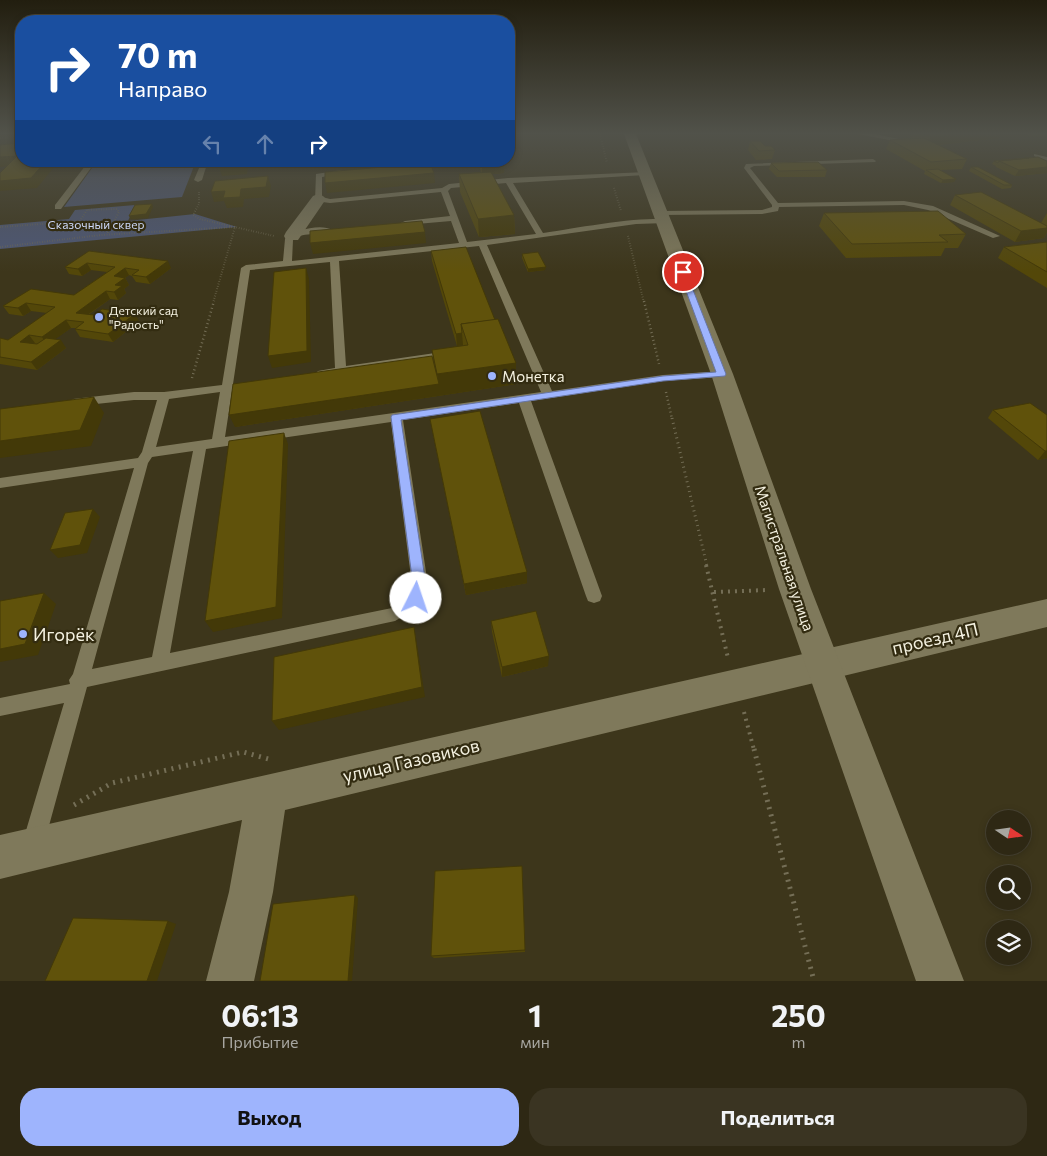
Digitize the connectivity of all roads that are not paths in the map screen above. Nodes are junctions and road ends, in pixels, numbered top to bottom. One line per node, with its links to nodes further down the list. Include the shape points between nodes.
1 (79, 180): 11 (lane)
2 (318, 180): 9 (lane)
3 (450, 180): 8 (lane)
4 (508, 180): 5 (lane); 16 (lane)
5 (512, 180)
6 (648, 180): 12 (main road, Магистральная улица)
7 (756, 180): 10 (lane)
8 (444, 190): 9 (lane, via 330,201); 13 (lane)
9 (318, 199): 18 (main road)
10 (776, 205): 12 (lane, via 775,209 762,212); 17 (lane, via 911,204 930,208)
11 (58, 207)
12 (662, 217): 16 (lane); 26 (main road, Магистральная улица)
13 (454, 218): 14 (lane); 20 (lane)
14 (397, 224)
15 (341, 229): 18 (lane, via 303,232)
16 (542, 236): 19 (lane)
17 (996, 236)
18 (291, 238): 22 (lane)
19 (482, 243): 20 (lane); 29 (lane)
20 (464, 245): 21 (lane)
21 (334, 259): 22 (lane); 24 (lane)
22 (287, 264): 28 (lane, via 246,268)
23 (442, 355): 24 (lane)
24 (341, 369): 25 (lane)
25 (314, 374)
26 (722, 374): 29 (lane, via 663,378); 41 (main road, Магистральная улица)
27 (243, 386): 28 (lane)
28 (226, 388): 30 (lane); 34 (lane)
29 (548, 395): 31 (lane)
30 (164, 396): 32 (lane); 36 (lane)
31 (524, 399): 33 (lane); 38 (lane)
32 (65, 404)
33 (396, 417): 34 (lane); 40 (lane, via 420,585 416,598 408,607 395,614)
34 (218, 443): 35 (lane)
35 (200, 446): 36 (lane); 40 (lane)
36 (145, 458): 37 (lane); 42 (lane)
37 (0, 483)
38 (594, 596)
39 (1047, 613): 41 (main road, проезд 4П)
40 (159, 664): 42 (lane)
41 (823, 664): 44 (main road, улица Газовиков, via 727,667); 47 (main road, Магистральная улица)
42 (76, 686): 43 (lane); 45 (lane)
43 (0, 707)
44 (274, 778): 45 (main road, улица Газовиков); 46 (main road, via 252,892)
45 (24, 840)
46 (230, 981)
47 (940, 981)

